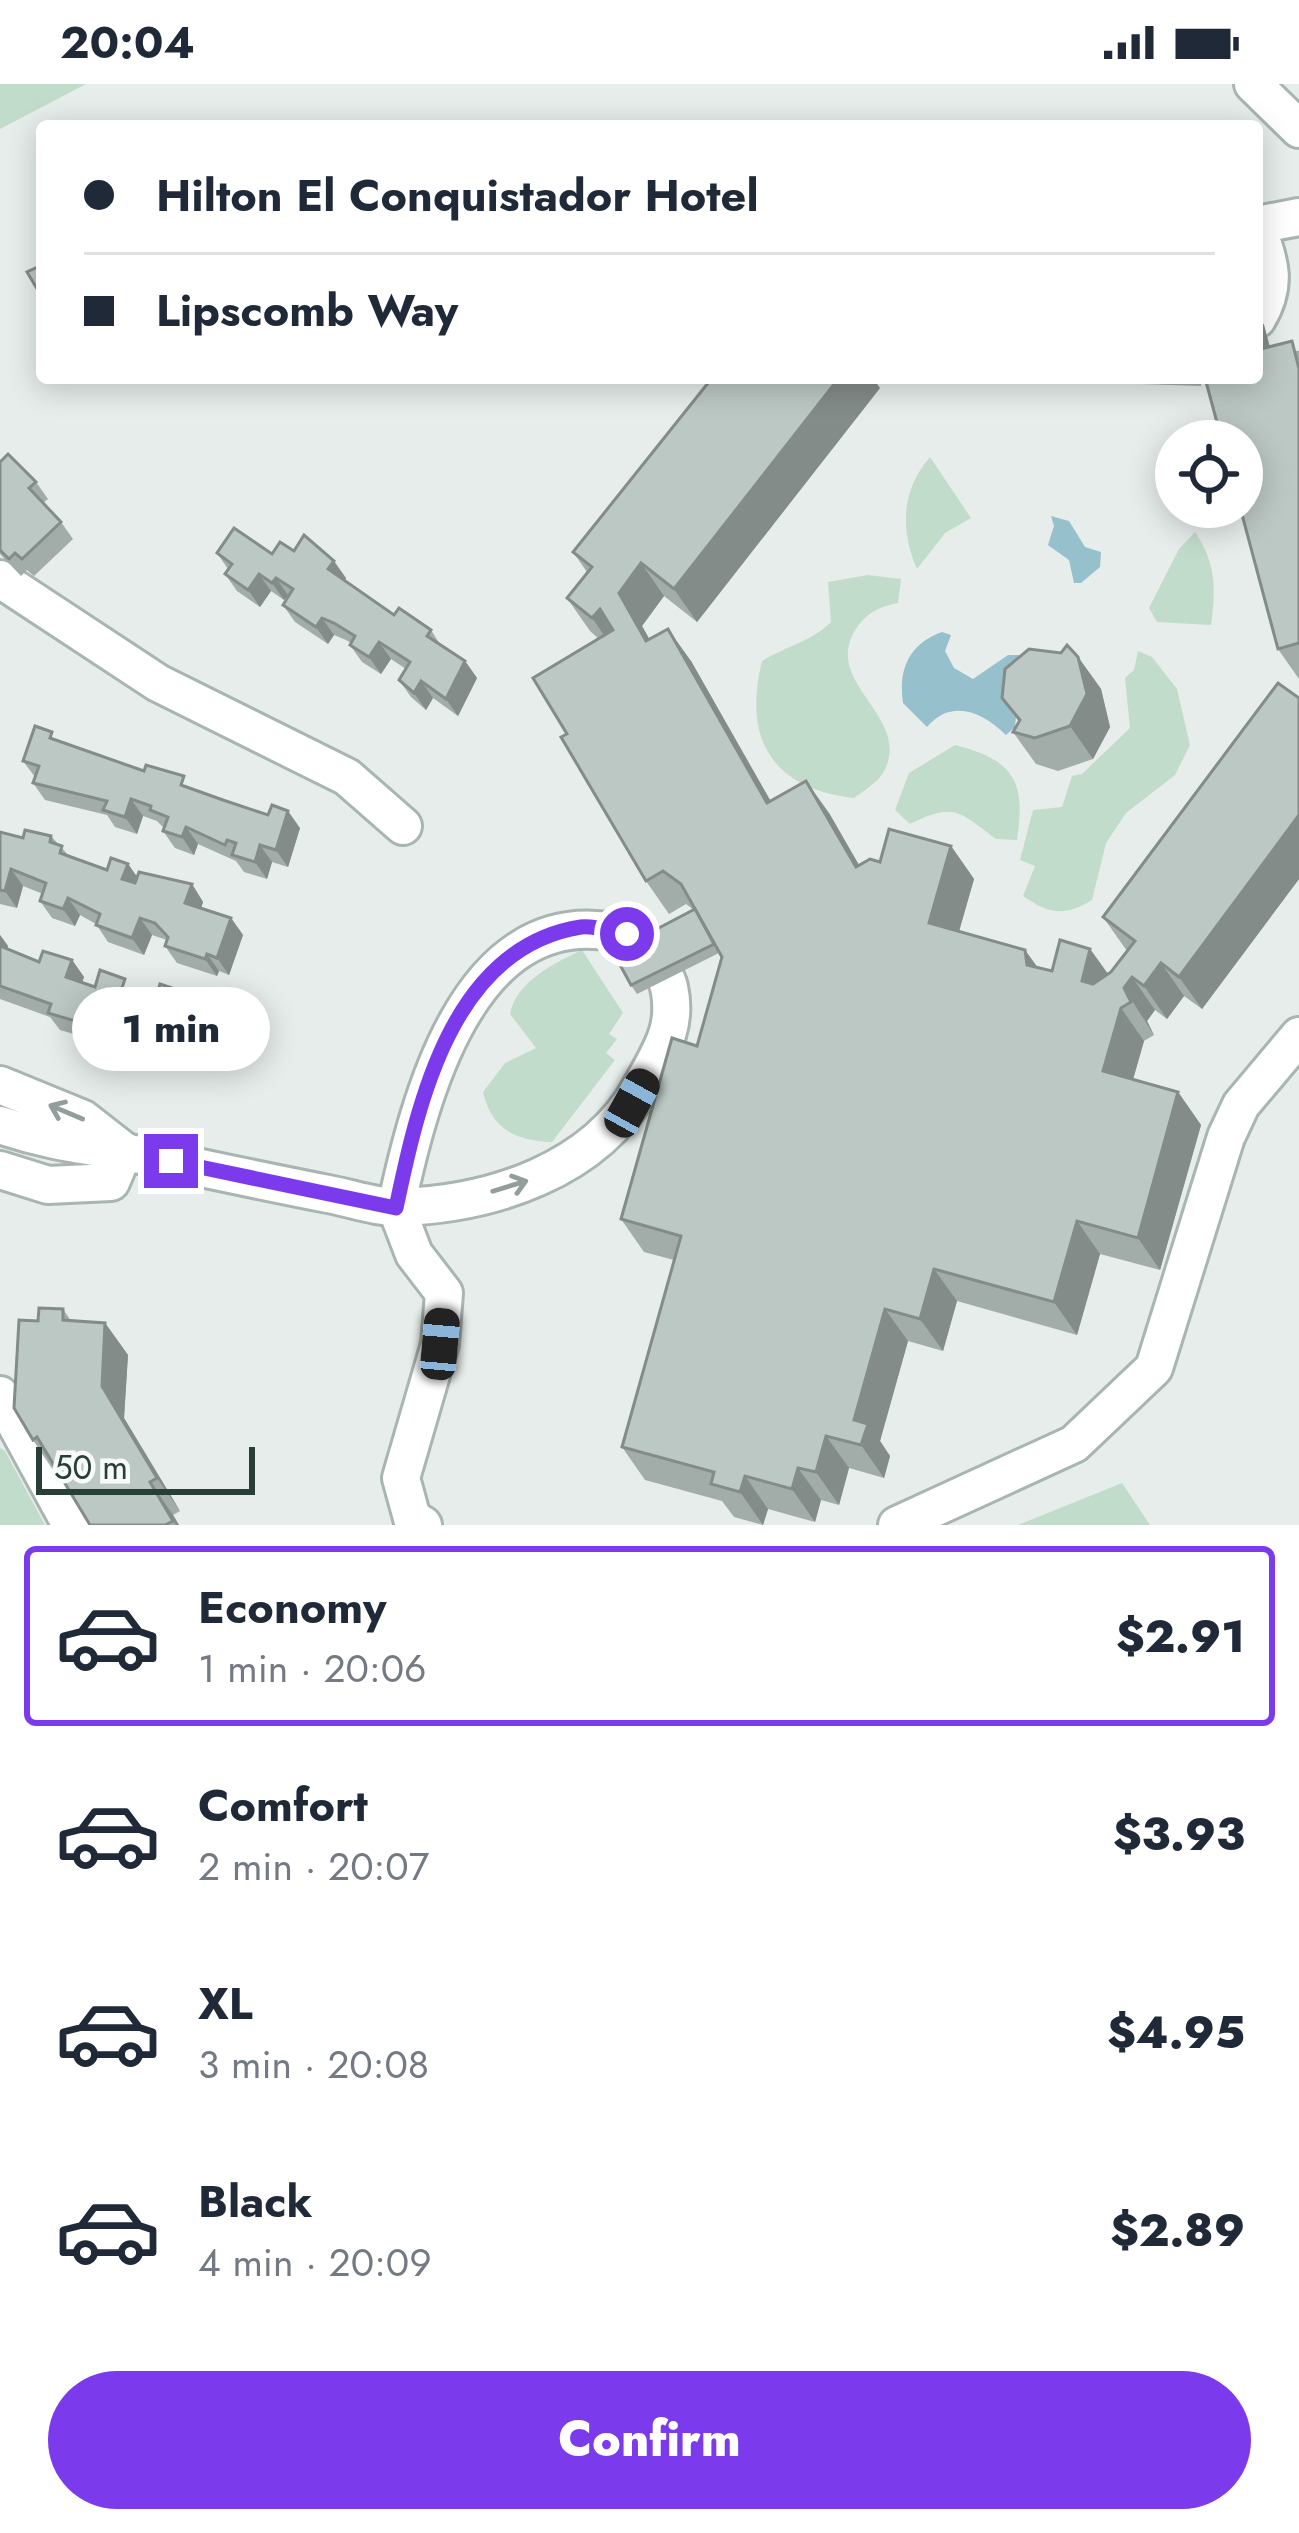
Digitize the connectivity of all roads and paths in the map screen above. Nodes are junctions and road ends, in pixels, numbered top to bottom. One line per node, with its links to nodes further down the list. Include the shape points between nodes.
1 (1253, 84): 2 (street)
2 (1299, 129)
3 (1299, 217): 4 (street)
4 (1263, 225)
5 (1263, 242): 6 (street, via 1272,294)
6 (1263, 309)
7 (0, 579): 8 (street, via 158,683 347,777)
8 (403, 826)
9 (1299, 1036): 18 (street, via 1241,1105 1226,1137 1154,1368 1074,1444)
10 (0, 1084): 12 (street, one-way to 10, via 83,1119)
11 (0, 1125): 12 (street, via 57,1145)
12 (124, 1151): 13 (street, via 111,1182 48,1185); 14 (street)
13 (0, 1170)
14 (396, 1208): 14 (street, one-way to 14, via 469,1199 563,1170 632,1103 674,1027 668,981 627,934 582,926 526,948 473,992 440,1051); 17 (street, via 414,1254 445,1293 440,1344 401,1478 412,1518)
15 (0, 1395): 16 (street)
16 (71, 1525)
17 (423, 1525)
18 (897, 1525)

